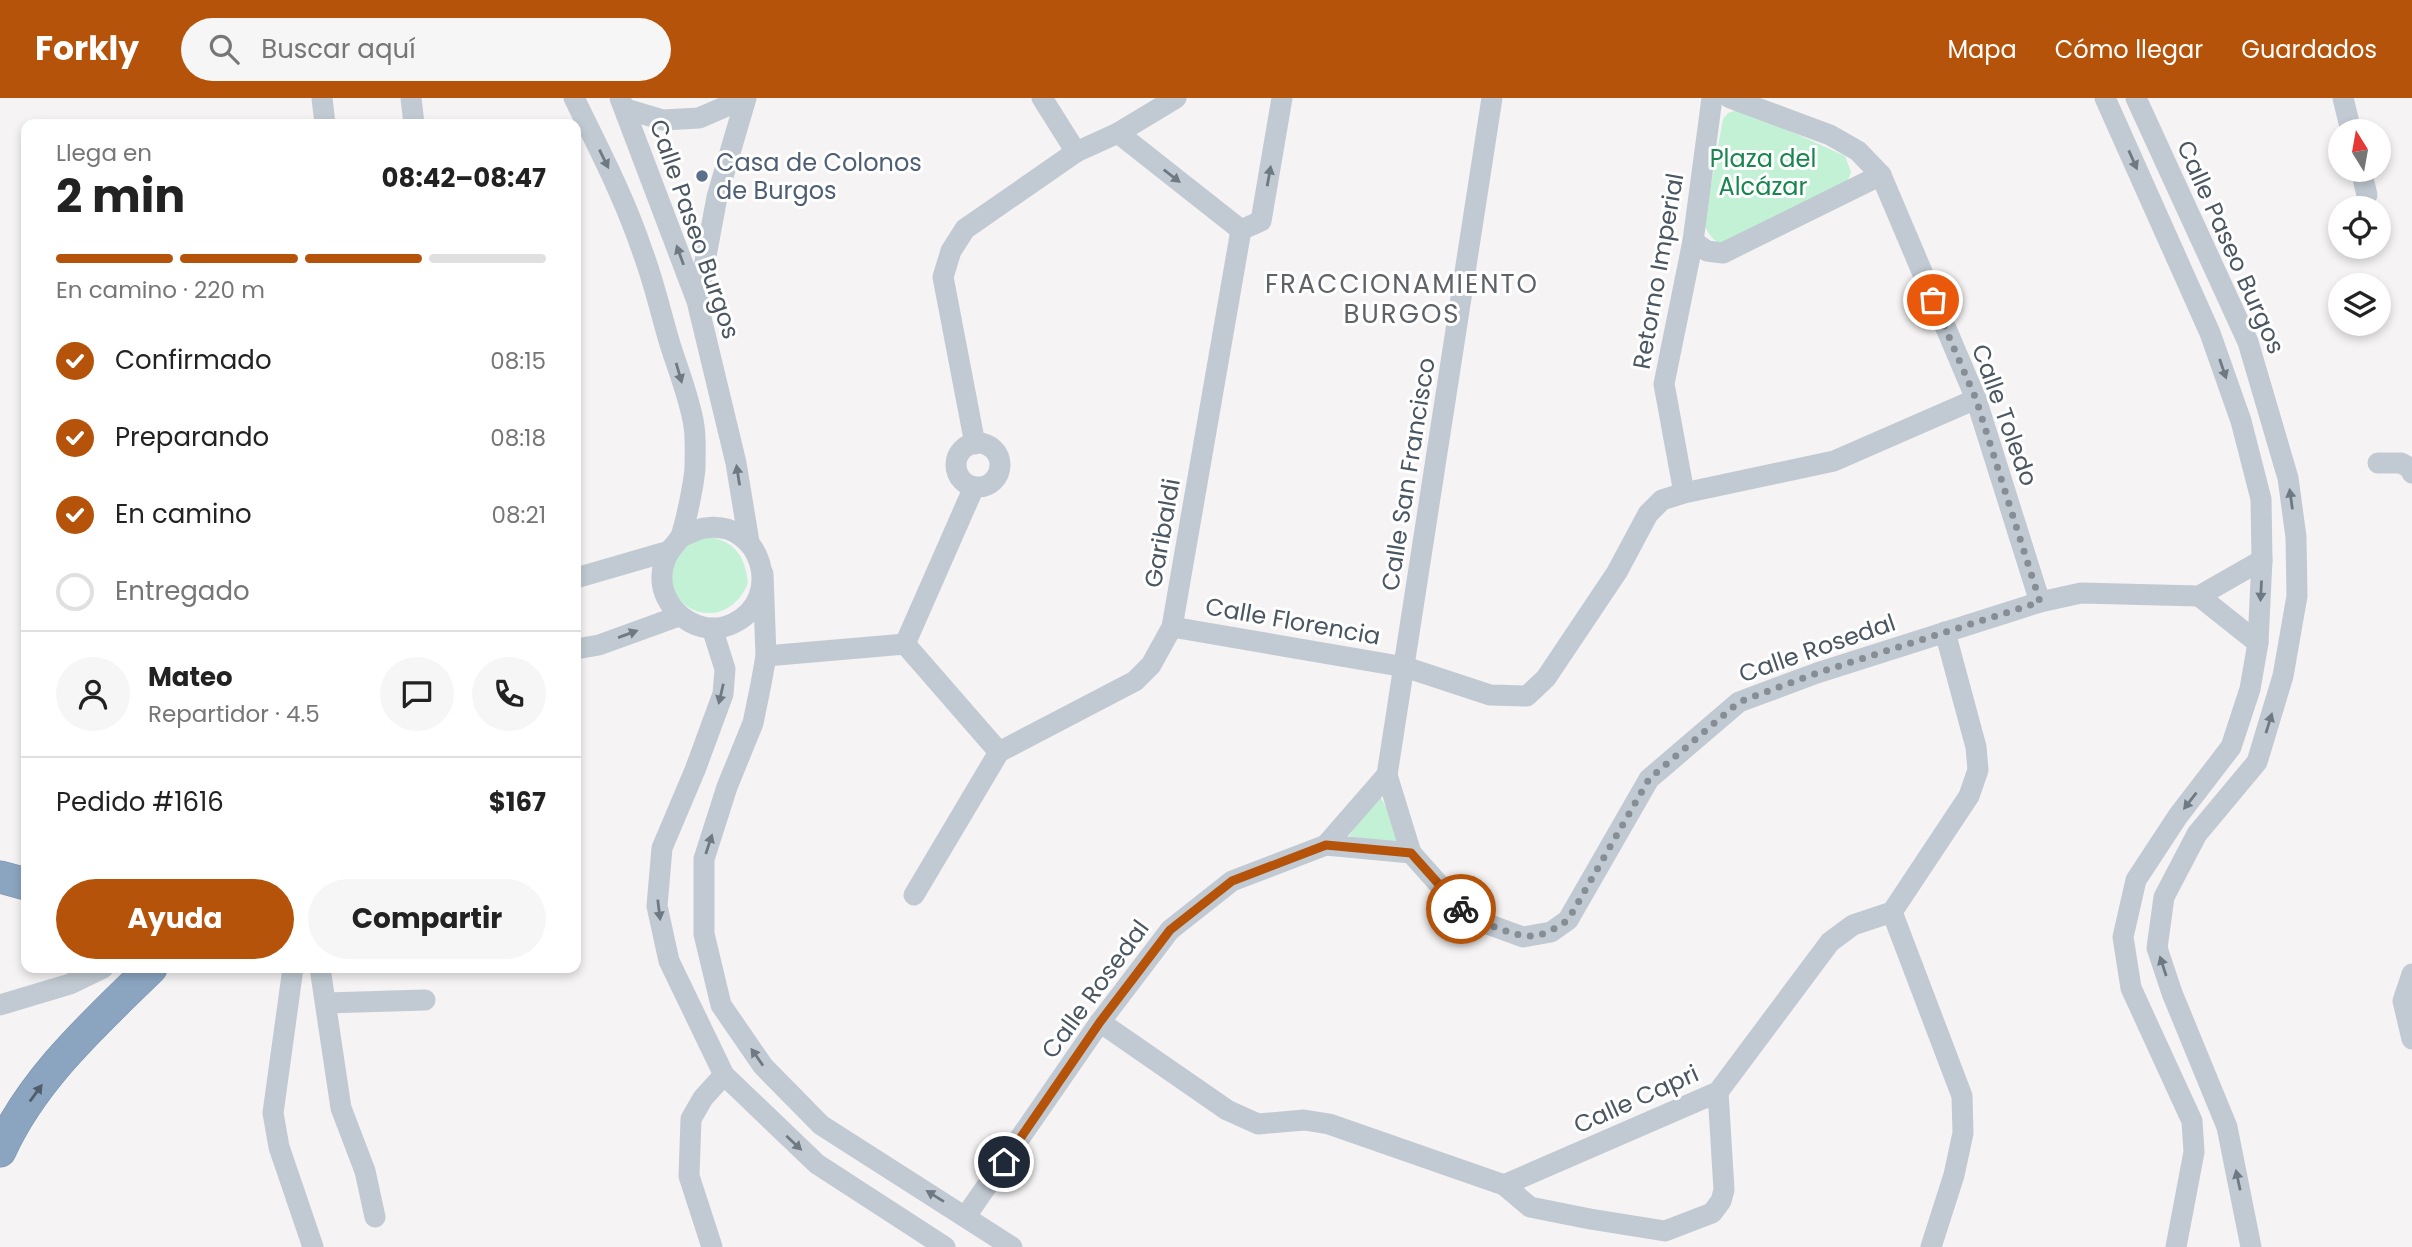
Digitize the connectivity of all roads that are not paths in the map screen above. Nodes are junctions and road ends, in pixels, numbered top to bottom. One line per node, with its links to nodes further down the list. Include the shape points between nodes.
1 (322, 98): 15 (street)
2 (411, 98): 16 (street)
3 (573, 98): 33 (street, one-way to 33, via 644,253 694,425 695,472)
4 (745, 98): 13 (street, via 699,118 663,120); 25 (street, via 716,198)
5 (1042, 98): 19 (street)
6 (1176, 98): 18 (street)
7 (1282, 98): 23 (street, one-way to 7, via 1261,221)
8 (1492, 98): 47 (street, Calle San Francisco)
9 (1712, 98): 24 (street, Retorno Imperial)
10 (1730, 98): 20 (street, Calle Toledo, via 1830,135 1858,151)
11 (2343, 98): 17 (street)
12 (2137, 101): 14 (street); 50 (street, Calle Paseo Burgos, one-way to 12, via 2283,676 2297,596 2297,537 2288,478 2248,342)
13 (623, 104): 25 (street, Calle Paseo Burgos, one-way to 13)
14 (2108, 106): 34 (street, one-way to 34, via 2210,333 2241,421 2261,499)
15 (324, 119)
16 (413, 119)
17 (2348, 119)
18 (1118, 133): 19 (street); 23 (street, one-way to 23)
19 (1076, 152): 27 (street, via 965,229 951,251 943,277)
20 (1881, 175): 24 (street, via 1723,253 1707,251); 26 (street, Calle Toledo)
21 (2364, 182): 22 (street)
22 (2367, 195)
23 (1241, 230): 40 (street, Garibaldi)
24 (1693, 241): 31 (street, Retorno Imperial, via 1664,384)
25 (697, 301): 32 (street, Calle Paseo Burgos, one-way to 25, via 736,463)
26 (1976, 399): 31 (street, via 1834,461); 38 (street, Calle Toledo)
27 (975, 443): 30 (street, via 962,451 956,465 961,479); 30 (street, via 996,452 1001,466 989,485)
28 (2378, 463): 29 (street, via 2401,463)
29 (2412, 473)
30 (974, 487): 44 (street)
31 (1684, 493): 47 (street, Calle Florencia, via 1662,500 1648,514 1617,572 1546,678 1527,696 1490,695)
32 (749, 542): 33 (street, via 729,530 706,527); 35 (street)
33 (675, 544): 36 (street); 39 (street, via 663,568 662,585)
34 (2262, 560): 37 (street); 43 (street, one-way to 43)
35 (763, 574): 41 (street, via 760,594 750,612 733,624); 46 (street)
36 (581, 576)
37 (2199, 596): 38 (street, Calle Rosedal, via 2081,593); 43 (street)
38 (2040, 602): 42 (street, Calle Rosedal)
39 (679, 616): 41 (street); 45 (street, one-way to 39)
40 (1172, 627): 47 (street, Calle Florencia); 49 (street, Garibaldi, via 1135,681)
41 (712, 628): 70 (street, one-way to 70, via 725,669 723,694 662,848 657,906 670,961)
42 (1945, 632): 53 (street, Calle Rosedal, via 1739,702 1649,779 1568,920 1551,932 1522,937 1468,917); 57 (street, via 1976,747 1978,771 1969,796)
43 (2258, 643): 48 (street, via 2250,689)
44 (905, 644): 46 (street); 49 (street)
45 (581, 648)
46 (766, 656): 74 (street, one-way to 46, via 821,1125 763,1066 721,1005 704,934 704,859 753,723)
47 (1405, 667): 51 (street, Calle San Francisco)
48 (2231, 747): 50 (street); 81 (street, one-way to 81, via 2136,880 2123,937 2131,988 2192,1121 2194,1152)
49 (999, 752): 56 (street)
50 (2257, 762): 82 (street, Calle Paseo Burgos, one-way to 50, via 2227,1127 2157,948 2164,897 2197,834)
51 (1387, 775): 52 (street); 53 (street, Calle San Francisco)
52 (1326, 845): 53 (street, Calle Rosedal); 68 (street, Calle Rosedal, via 1232,881 1170,930)
53 (1411, 853)
54 (0, 877): 55 (highway)
55 (21, 883)
56 (914, 895)
57 (1892, 912): 71 (street, Calle Capri, via 1853,925 1830,942); 80 (street, via 1962,1096 1961,1143)
58 (82, 973): 64 (street)
59 (93, 973): 64 (street)
60 (146, 973): 72 (highway, one-way to 60, via 10,1129 65,1053)
61 (292, 973): 76 (street, via 273,1113 279,1147)
62 (321, 973): 66 (street)
63 (2412, 974): 69 (street, via 2403,1001)
64 (70, 984): 67 (street)
65 (425, 1000): 66 (street)
66 (326, 1003): 75 (street, via 341,1108 365,1171)
67 (0, 1005)
68 (1100, 1022): 73 (street, via 1227,1110 1258,1124 1304,1120 1329,1124); 74 (street, Calle Rosedal)
69 (2412, 1039)
70 (724, 1076): 77 (street, via 691,1119 689,1176); 78 (street, one-way to 78, via 817,1164)
71 (1718, 1092): 73 (street, Calle Capri); 73 (street, via 1724,1191 1712,1213 1665,1231 1530,1207)
72 (0, 1151)
73 (1504, 1185)
74 (966, 1216): 79 (street)
75 (375, 1217)
76 (313, 1247)
77 (712, 1247)
78 (945, 1247)
79 (1012, 1247)
80 (1931, 1247)
81 (2176, 1247)
82 (2251, 1247)

